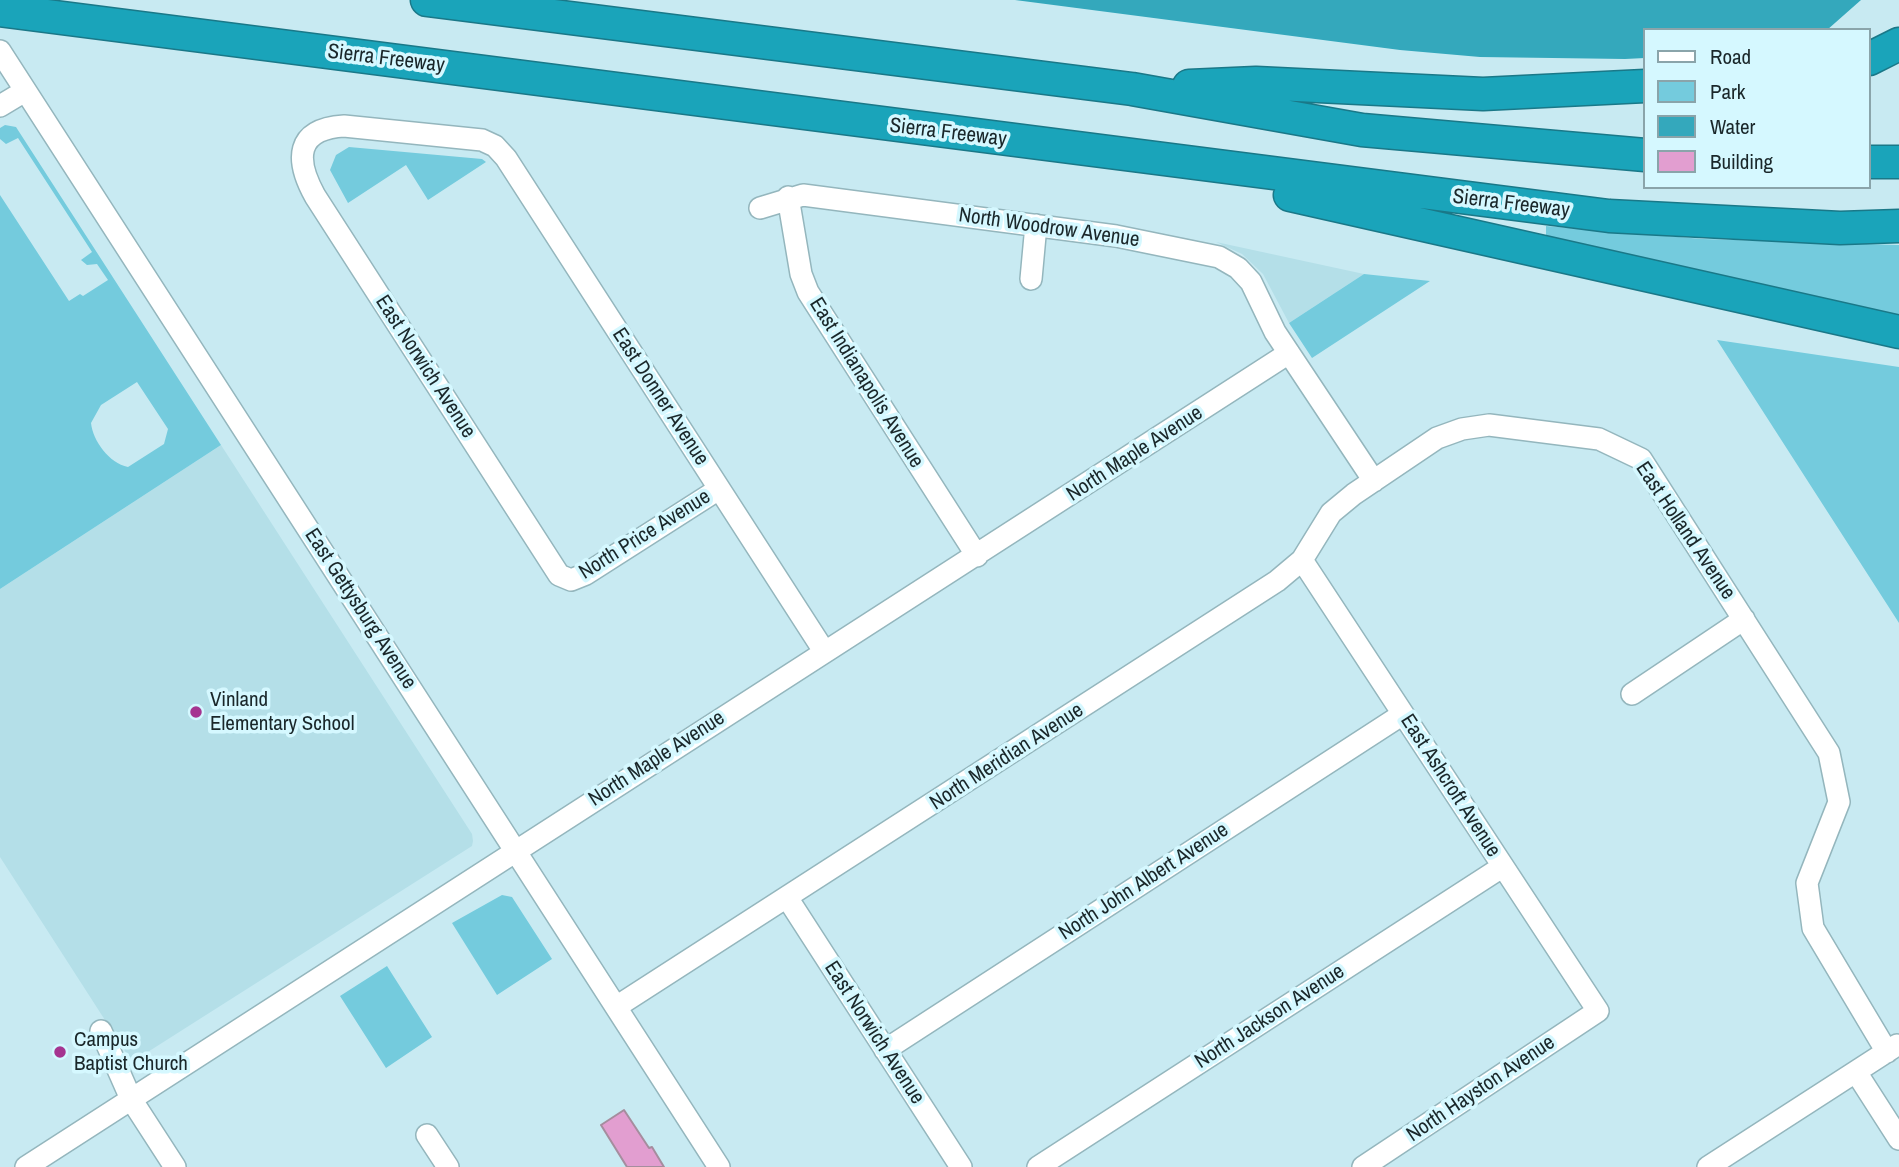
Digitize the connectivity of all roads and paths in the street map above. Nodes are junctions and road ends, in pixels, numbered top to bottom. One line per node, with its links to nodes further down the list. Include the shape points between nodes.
1 (427, 0): 7 (highway)
2 (0, 10): 14 (highway, Sierra Freeway)
3 (1899, 44): 5 (highway)
4 (0, 51): 8 (street, East Gettysburg Avenue)
5 (1871, 58)
6 (1644, 86): 7 (highway, via 1483,94 1256,83)
7 (1132, 89): 11 (highway, via 1362,130)
8 (25, 91): 9 (street); 31 (street, East Gettysburg Avenue)
9 (0, 106)
10 (305, 142): 23 (street, East Donner Avenue, via 322,129 344,125 481,140 495,146); 26 (street, East Norwich Avenue, via 304,173 315,196 559,575)
11 (1644, 155)
12 (1871, 162): 13 (highway)
13 (1899, 162)
14 (1199, 166): 18 (highway, Sierra Freeway, via 1609,216 1840,228); 20 (highway, via 1244,186)
15 (788, 197): 16 (street, North Woodrow Avenue); 17 (street, North Woodrow Avenue, via 803,195); 24 (street, East Indianapolis Avenue, via 808,292)
16 (760, 208)
17 (1036, 226): 19 (street); 21 (street, North Woodrow Avenue, via 1116,236 1219,257 1251,282)
18 (1899, 226)
19 (1031, 279)
20 (1899, 332)
21 (1289, 353): 22 (street); 24 (street, North Maple Avenue)
22 (1374, 481): 25 (street, North Meridian Avenue, via 1331,513); 27 (street, East Holland Avenue, via 1437,438 1462,429 1489,425 1599,439 1641,459)
23 (719, 489): 26 (street, North Price Avenue); 28 (street, East Donner Avenue)
24 (977, 556): 28 (street, North Maple Avenue)
25 (1302, 560): 30 (street, East Ashcroft Avenue); 33 (street, North Meridian Avenue, via 1278,581)
26 (571, 580)
27 (1744, 618): 29 (street, East Holland Avenue); 37 (street, East Holland Avenue, via 1829,753 1839,802 1807,883 1812,928)
28 (824, 651): 31 (street, North Maple Avenue)
29 (1632, 694)
30 (1404, 714): 32 (street, East Ashcroft Avenue); 38 (street, North John Albert Avenue)
31 (516, 852): 34 (street, East Gettysburg Avenue); 40 (street, North Maple Avenue)
32 (1502, 867): 35 (street, East Ashcroft Avenue); 48 (street, North Jackson Avenue)
33 (788, 899): 34 (street, North Meridian Avenue); 38 (street, East Norwich Avenue)
34 (616, 1007): 46 (street, East Gettysburg Avenue)
35 (1598, 1011): 49 (street, North Hayston Avenue)
36 (101, 1031): 40 (street)
37 (1893, 1048): 39 (street)
38 (885, 1050): 47 (street, East Norwich Avenue)
39 (1856, 1072): 42 (street); 50 (street)
40 (131, 1099): 43 (street, North Maple Avenue); 44 (street)
41 (427, 1135): 45 (street)
42 (1899, 1139)
43 (26, 1167)
44 (175, 1167)
45 (448, 1167)
46 (719, 1167)
47 (961, 1167)
48 (1038, 1167)
49 (1363, 1167)
50 (1709, 1167)

